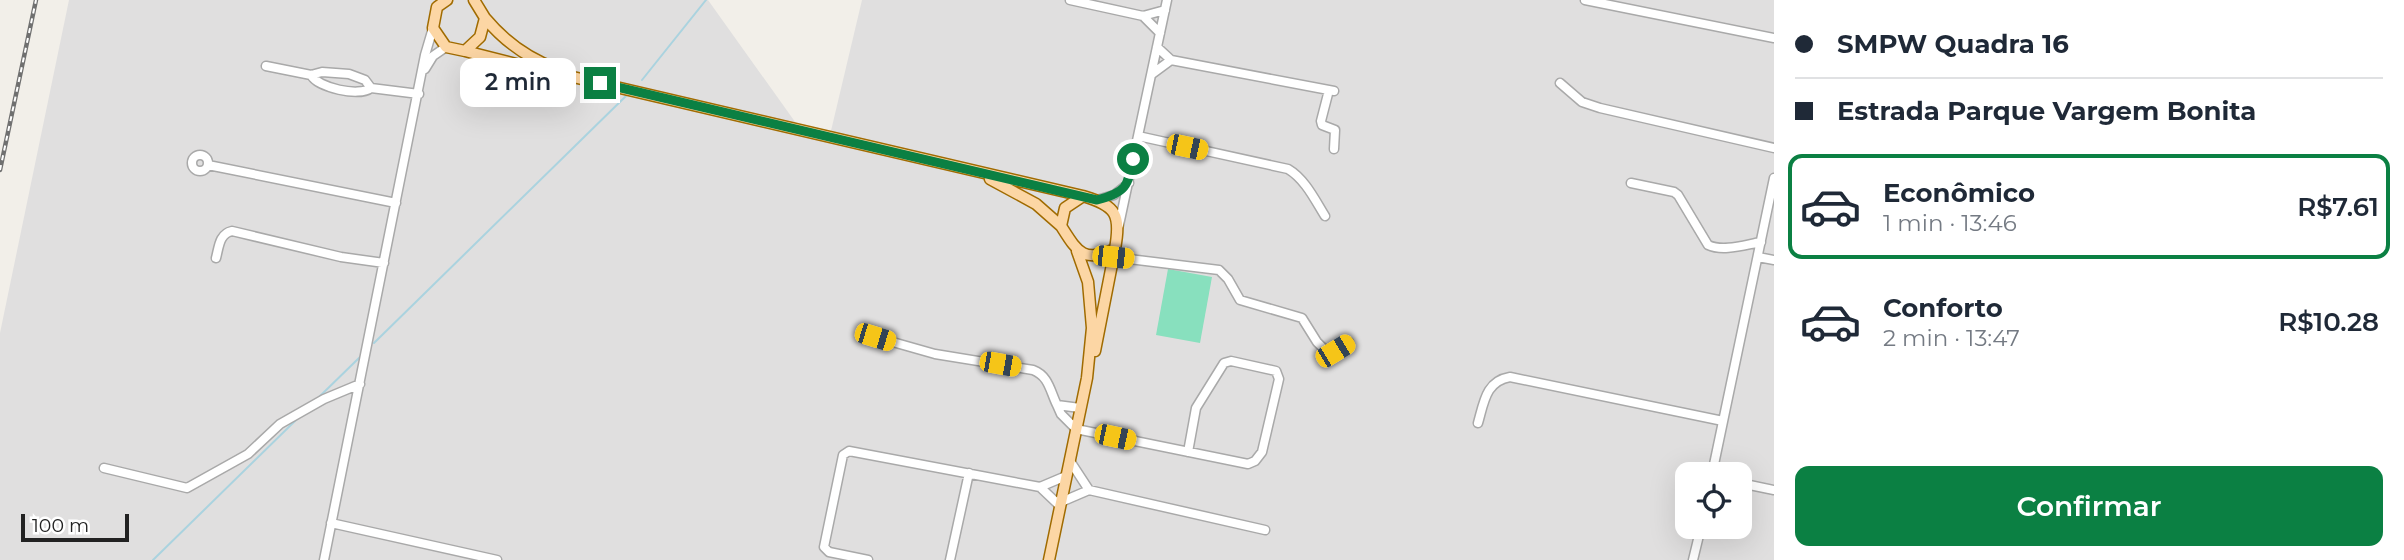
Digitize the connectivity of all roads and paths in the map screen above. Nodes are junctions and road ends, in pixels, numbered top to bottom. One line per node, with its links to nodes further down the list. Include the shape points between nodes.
1 (474, 0): 8 (main road)
2 (1070, 0): 7 (street)
3 (1167, 0): 6 (street)
4 (1586, 0): 11 (street)
5 (439, 2): 9 (main road)
6 (1165, 10): 7 (street); 10 (street)
7 (1143, 16): 10 (street)
8 (485, 18): 14 (main road, via 480,37); 20 (main road, via 520,52)
9 (433, 28): 12 (main road); 17 (street)
10 (1160, 33): 13 (street)
11 (1774, 38)
12 (446, 47): 14 (main road); 17 (street)
13 (1157, 47): 15 (street); 18 (street)
14 (465, 51): 20 (main road)
15 (1171, 60): 18 (street); 26 (street, via 1331,90 1321,121 1335,130)
16 (267, 66): 19 (street)
17 (423, 72): 23 (street)
18 (1152, 74): 24 (street)
19 (311, 75): 22 (street, via 333,88 363,92); 22 (street, via 349,74 365,80)
20 (573, 77): 28 (main road)
21 (1560, 83): 25 (street, via 1582,102 1600,108)
22 (371, 88): 23 (street)
23 (419, 94): 34 (street)
24 (1138, 136): 30 (street); 35 (street, via 1289,169)
25 (1774, 148)
26 (1334, 149)
27 (208, 165): 34 (street)
28 (970, 170): 32 (main road); 37 (main road, via 1036,204)
29 (1774, 178): 38 (street)
30 (1129, 183): 33 (street, via 1114,195); 36 (street)
31 (1631, 183): 38 (street, via 1678,195 1714,248)
32 (1083, 196): 33 (main road); 37 (main road, via 1065,208)
33 (1097, 200): 36 (main road, via 1109,208)
34 (396, 203): 44 (street)
35 (1325, 216)
36 (1119, 225): 40 (main road)
37 (1061, 226): 39 (main road)
38 (1761, 243): 41 (street)
39 (1077, 251): 40 (main road, via 1095,256); 47 (main road, via 1092,302)
40 (1114, 253): 46 (street, via 1219,270 1240,300 1302,318 1326,351); 47 (main road)
41 (1758, 257): 43 (street); 51 (street)
42 (216, 258): 44 (street, via 224,233 232,231)
43 (1774, 260)
44 (384, 263): 48 (street)
45 (875, 337): 49 (street, via 935,354 1033,370 1046,379)
46 (1349, 342)
47 (1087, 378): 50 (main road)
48 (360, 384): 57 (street, via 280,425 248,454 187,488); 65 (street)
49 (1057, 405): 50 (street); 53 (street)
50 (1080, 408): 53 (main road)
51 (1723, 421): 52 (street, via 1510,377 1490,387); 56 (street)
52 (1478, 423)
53 (1076, 429): 54 (street); 55 (main road)
54 (1188, 452): 54 (street, via 1248,464 1255,461 1262,452 1279,379 1276,371 1224,363 1196,408)
55 (1070, 461): 59 (main road); 62 (street)
56 (1714, 462)
57 (104, 468)
58 (969, 473): 61 (street); 70 (street, via 845,453 825,549); 71 (street)
59 (1066, 476): 61 (street); 64 (main road)
60 (1752, 485): 63 (street)
61 (1040, 487): 64 (street)
62 (1088, 490): 64 (street); 66 (street)
63 (1774, 490)
64 (1060, 504): 72 (main road)
65 (331, 523): 68 (street); 69 (street)
66 (1265, 530)
67 (1698, 539): 73 (street)
68 (324, 560)
69 (497, 560)
70 (868, 560)
71 (950, 560)
72 (1049, 560)
73 (1693, 560)

